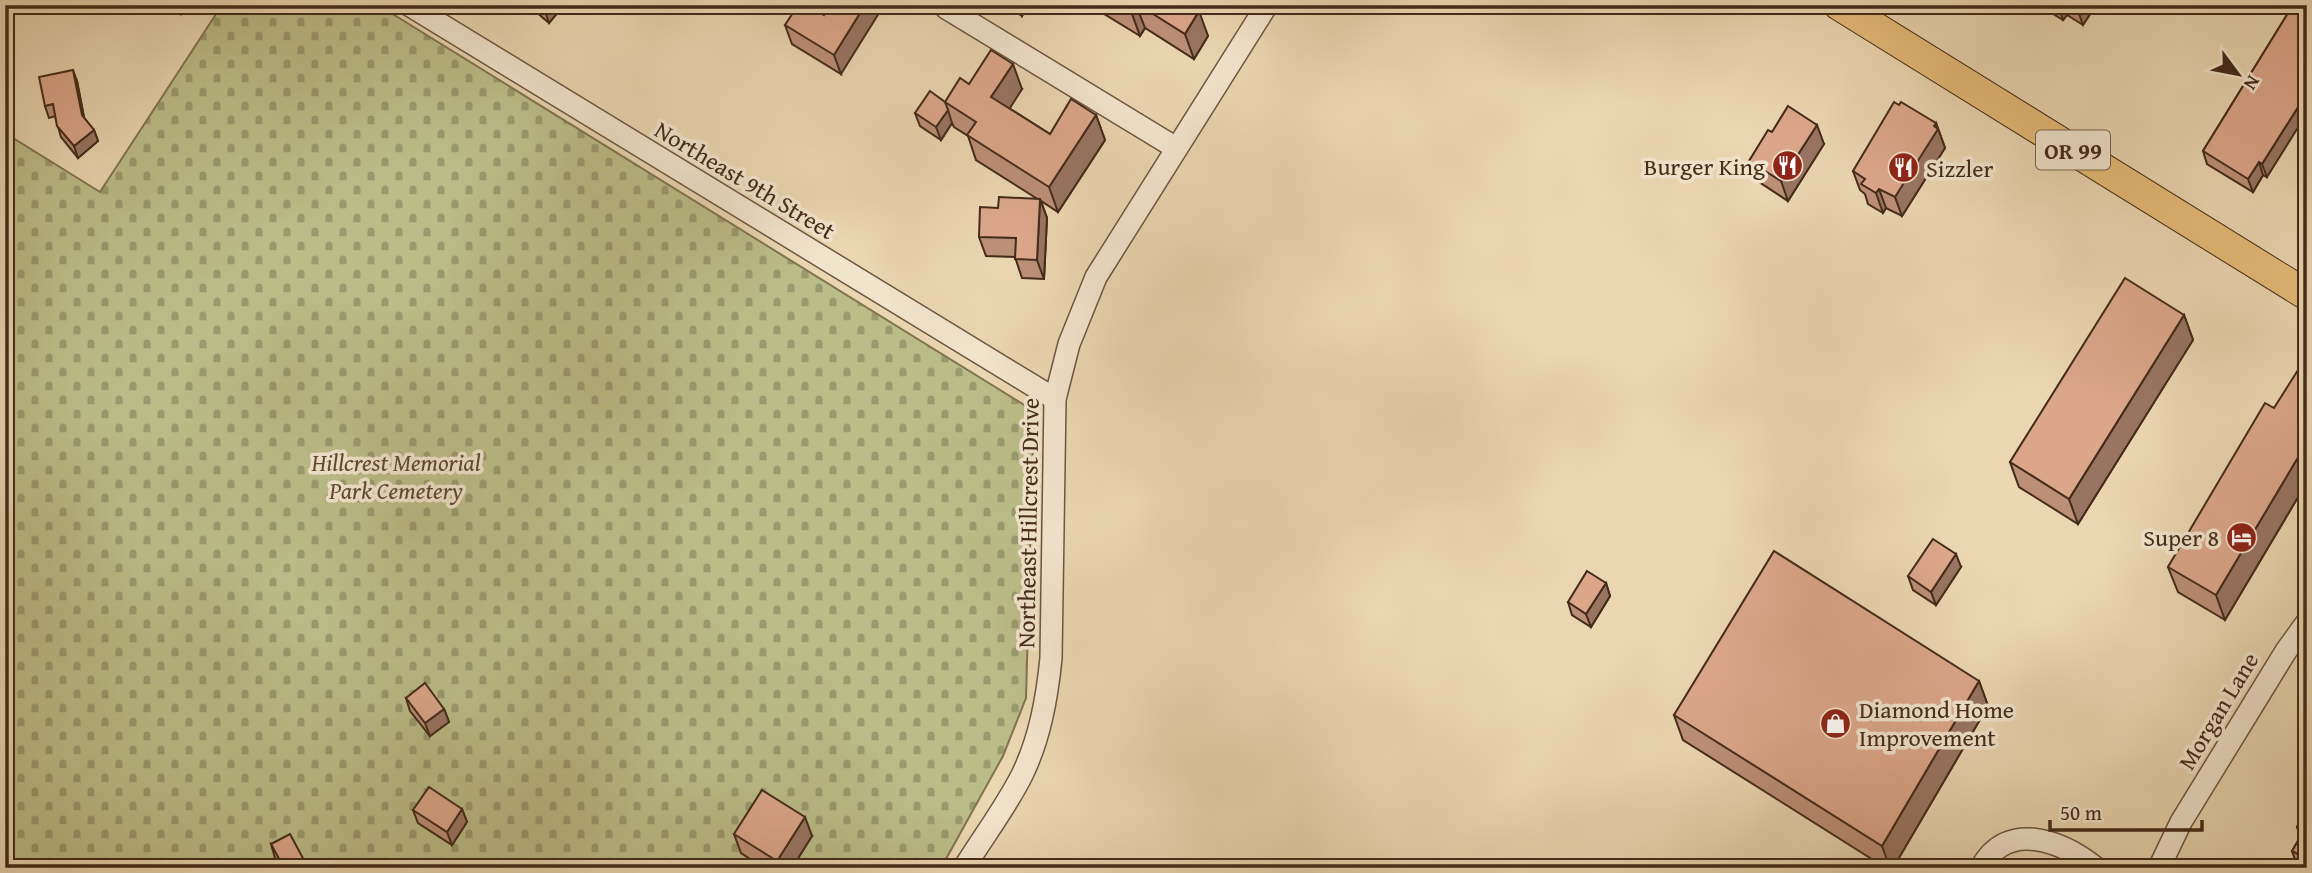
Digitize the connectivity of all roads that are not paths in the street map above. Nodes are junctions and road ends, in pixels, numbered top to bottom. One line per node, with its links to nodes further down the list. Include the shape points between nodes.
1 (409, 5): 7 (street, Northeast 9th Street)
2 (1267, 5): 5 (street, Northeast Hillcrest Drive)
3 (1839, 5): 6 (highway, OR 99)
4 (946, 8): 5 (street)
5 (1176, 148): 7 (street, Northeast Hillcrest Drive, via 1096,276 1069,344)
6 (2307, 295)
7 (1055, 399): 9 (street, Northeast Hillcrest Drive, via 1048,694 1022,774)
8 (2307, 622): 12 (street, Morgan Lane, via 2181,822)
9 (964, 868)
10 (1981, 868): 11 (street, via 1996,846 2027,839 2060,846)
11 (2096, 868)
12 (2159, 868)

